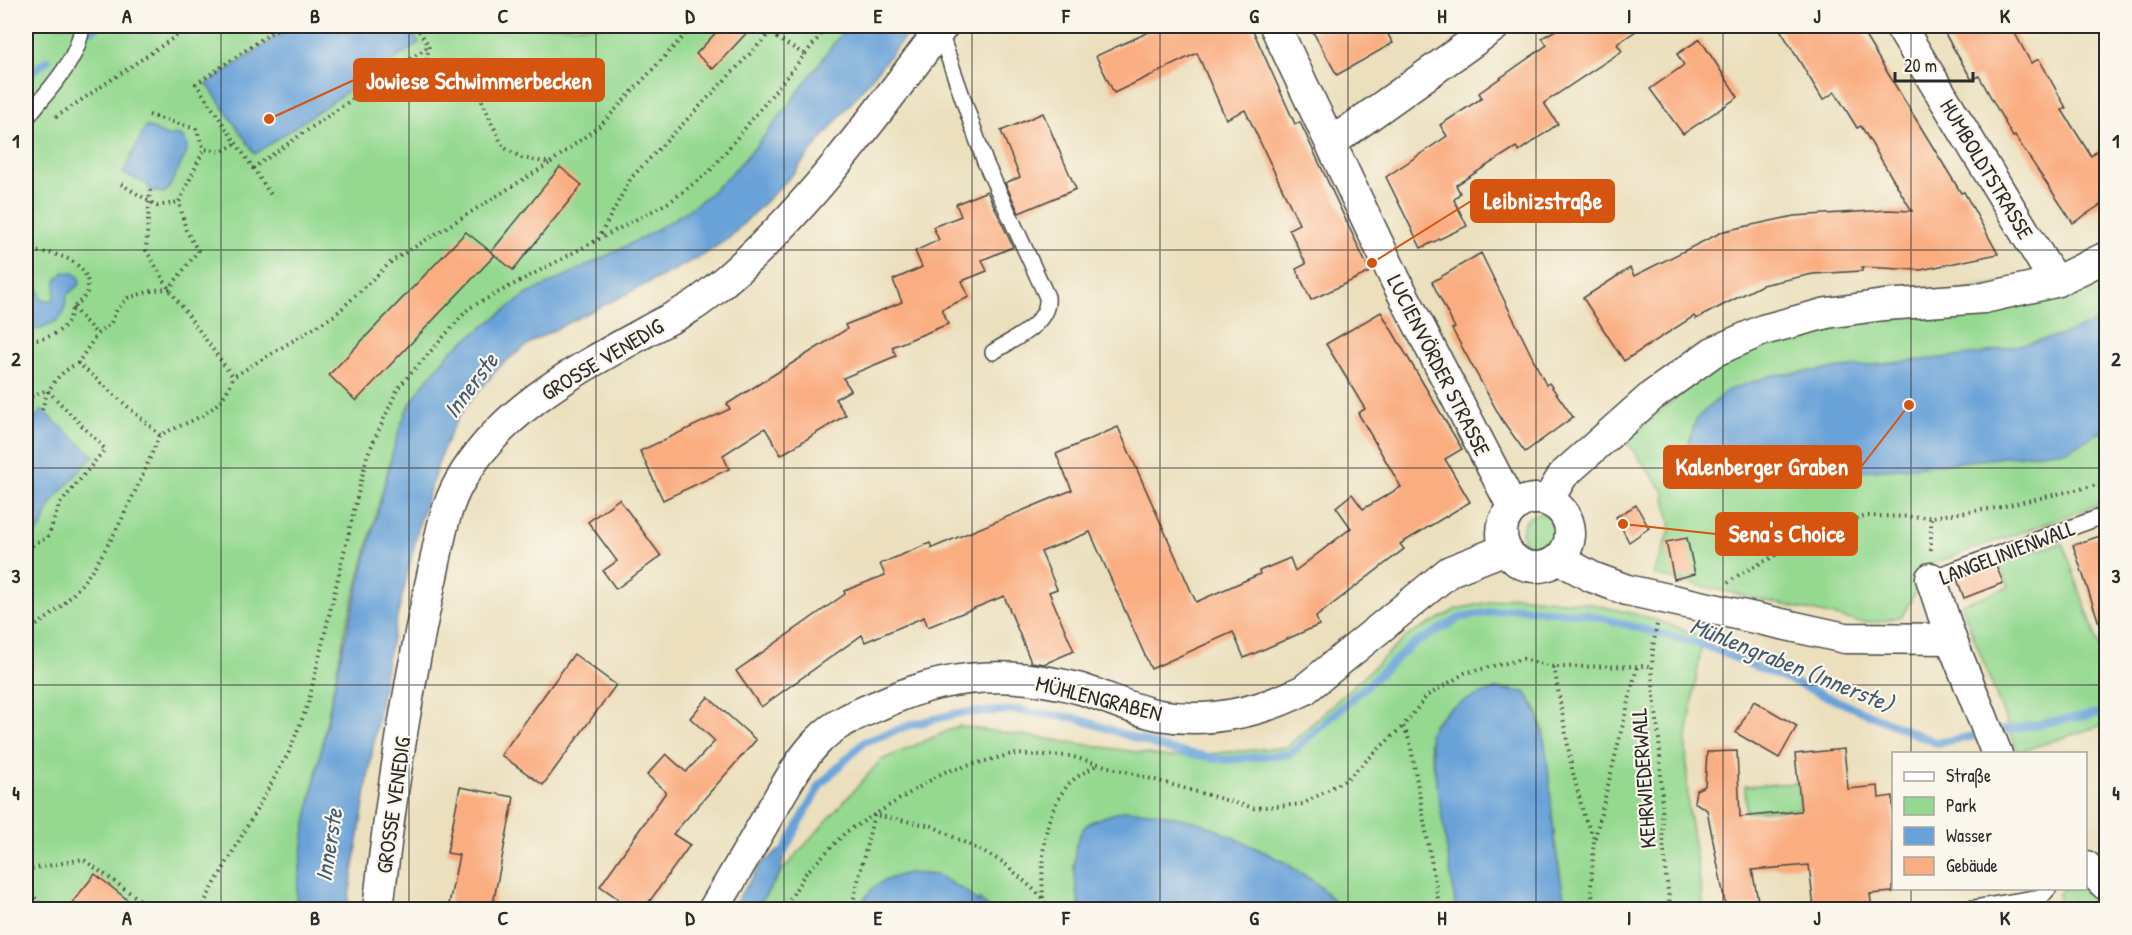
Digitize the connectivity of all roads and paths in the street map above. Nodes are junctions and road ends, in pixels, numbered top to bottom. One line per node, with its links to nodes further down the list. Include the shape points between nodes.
1 (82, 26): 18 (lane, via 80,43 71,62)
2 (191, 26): 17 (path)
3 (281, 26): 20 (path, via 196,84)
4 (416, 26): 14 (path)
5 (693, 26): 22 (path, via 602,124)
6 (762, 26): 12 (path)
7 (788, 26): 13 (path)
8 (1275, 26): 19 (street, LUCIENVÖRDER STRASSE)
9 (1496, 26): 19 (street)
10 (1900, 26): 32 (street, HUMBOLDTSTRASSE)
11 (941, 28): 37 (lane, via 985,162 1047,297 1048,309 1041,319); 73 (street, GROSSE VENEDIG, via 819,186 741,266 682,313 552,386 506,423 469,467 449,506 414,661)
12 (770, 33): 13 (path); 29 (path, via 631,178)
13 (777, 38): 15 (path)
14 (429, 46): 22 (path, via 425,70 440,82 481,99 503,147 522,158); 23 (path)
15 (804, 54)
16 (149, 115): 21 (path, via 196,129)
17 (55, 118)
18 (26, 119)
19 (1332, 143): 46 (street, LUCIENVÖRDER STRASSE, via 1395,279)
20 (235, 144): 21 (path, via 221,152); 23 (path)
21 (204, 149): 27 (path)
22 (550, 163): 39 (path, via 392,261 335,315)
23 (253, 168): 26 (path)
24 (121, 184): 28 (path)
25 (150, 190): 28 (path)
26 (273, 198)
27 (179, 202): 28 (path, via 157,206); 33 (path, via 186,230 198,251)
28 (149, 203): 33 (path, via 146,250)
29 (597, 240)
30 (26, 253): 34 (path, via 37,250 62,256 80,270 88,287 85,297)
31 (2106, 257): 32 (street)
32 (2055, 282): 45 (street, via 1984,298 1827,313 1763,330 1713,352 1652,396 1563,475)
33 (169, 289): 35 (path, via 128,298 111,323); 39 (path)
34 (73, 308): 35 (path); 36 (path, via 56,333)
35 (97, 334): 38 (path)
36 (26, 340)
37 (993, 352)
38 (78, 363): 40 (path, via 64,370); 43 (path)
39 (233, 376): 43 (path, via 228,393 217,407)
40 (47, 390): 41 (path); 42 (path); 49 (path, via 105,448 58,505 48,537)
41 (26, 398)
42 (42, 410)
43 (160, 435): 55 (path, via 115,536 68,600 46,621)
44 (2106, 483): 48 (path, LANGELINIENWALL, via 1996,508)
45 (1548, 500): 46 (street, via 1530,499); 51 (street, via 1566,515 1570,527 1566,550)
46 (1513, 508): 50 (street, via 1503,527)
47 (2106, 515): 52 (lane, LANGELINIENWALL)
48 (1931, 517): 52 (path); 53 (path, LANGELINIENWALL, via 1865,516 1816,534 1740,574)
49 (26, 549)
50 (1506, 549): 51 (street, via 1530,567); 74 (street, MÜHLENGRABEN, via 1450,571 1304,690 1250,711 1220,716 1159,715 1082,690 1033,680 978,677 911,690 849,718 821,737 797,766)
51 (1559, 559): 53 (street, via 1628,590)
52 (1930, 578): 56 (street, LANGELINIENWALL)
53 (1699, 605): 56 (street, via 1845,638)
54 (1658, 623): 57 (path, KEHRWIEDERWALL)
55 (26, 631)
56 (1951, 639): 61 (street, LANGELINIENWALL)
57 (1650, 666): 59 (path); 80 (path, KEHRWIEDERWALL)
58 (1554, 667): 59 (path); 60 (path, via 1523,659 1465,673 1427,696); 64 (path, via 1572,769)
59 (1637, 667): 64 (path)
60 (1403, 726): 62 (path, via 1347,778 1303,804 1254,808); 78 (path, via 1410,742)
61 (1997, 752)
62 (1099, 764): 63 (path, via 1070,756 1012,754 944,772); 70 (path, via 1069,784 1056,806 1045,834)
63 (874, 815): 70 (path, via 933,826 1003,862); 75 (path, via 846,832 804,875); 76 (path)
64 (1594, 838): 79 (path)
65 (2087, 869): 68 (street)
66 (26, 870): 72 (path, via 83,859)
67 (26, 882): 71 (path)
68 (2106, 885)
69 (2047, 890): 81 (lane, via 2041,897)
70 (1043, 898): 77 (path)
71 (47, 909)
72 (154, 909)
73 (378, 909)
74 (713, 909)
75 (784, 909)
76 (852, 909)
77 (1048, 909)
78 (1440, 909)
79 (1594, 909)
80 (1671, 909)
81 (1963, 909)

